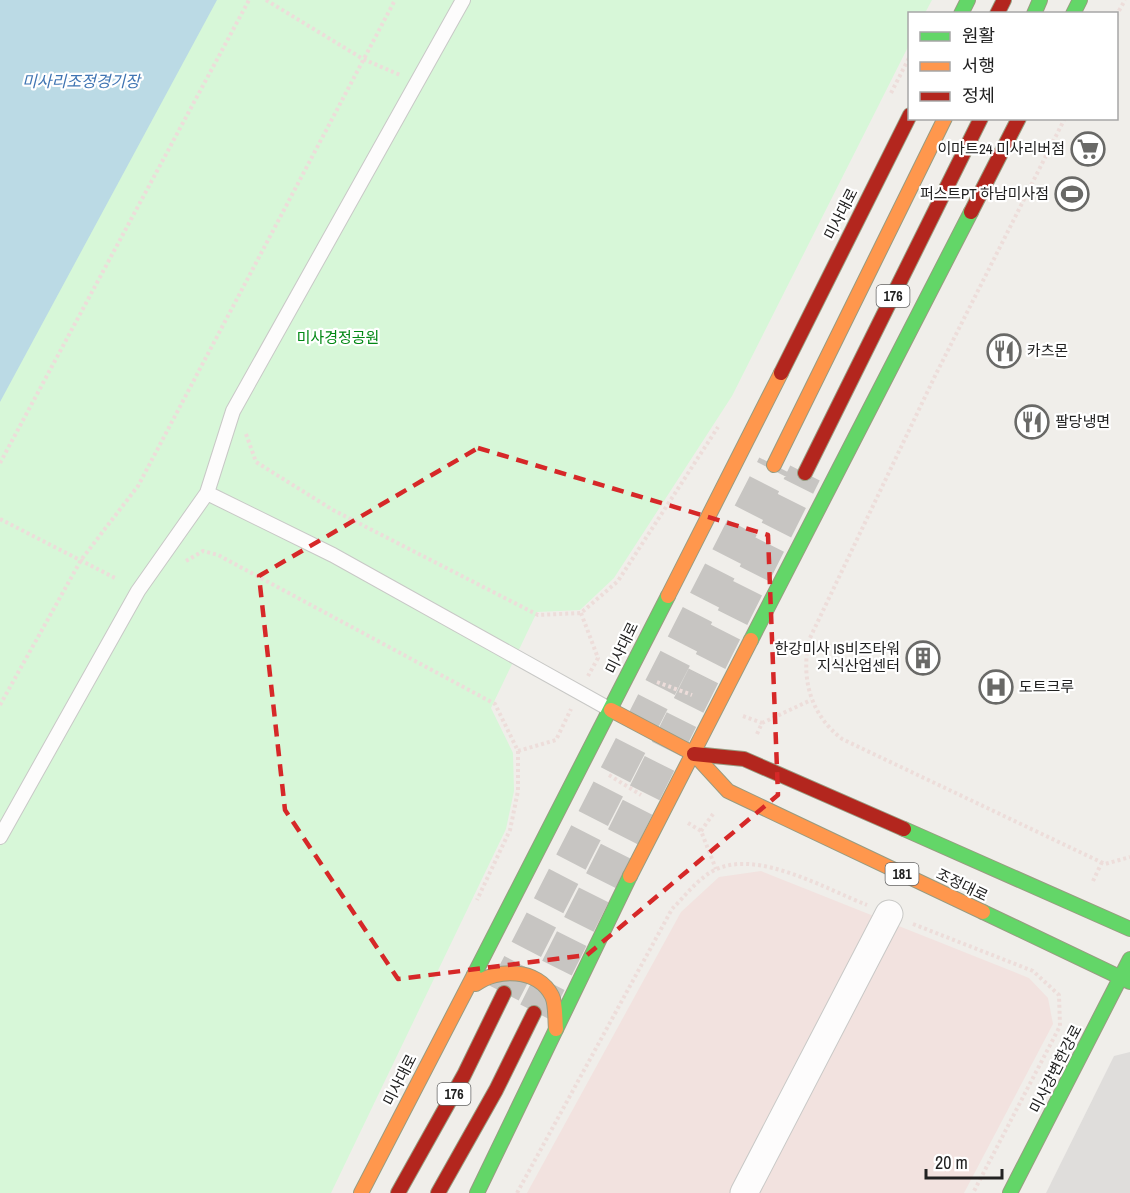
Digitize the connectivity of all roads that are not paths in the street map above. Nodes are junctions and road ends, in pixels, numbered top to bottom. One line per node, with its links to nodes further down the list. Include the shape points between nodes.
1 (464, 0): 8 (lane, via 233,411)
2 (908, 117): 9 (main road, 미사대로)
3 (944, 120): 6 (main road, 176)
4 (980, 120): 7 (main road, 176)
5 (1018, 120): 10 (main road)
6 (774, 465)
7 (805, 473)
8 (207, 493): 9 (lane, via 333,555); 11 (lane, via 138,591)
9 (610, 710): 10 (main road, 조정대로 / 181); 17 (main road, 미사대로)
10 (694, 754): 13 (main road, 조정대로 / 181, via 744,759); 15 (main road, 조정대로 / 181, via 728,791); 19 (main road)
11 (0, 837)
12 (889, 914): 24 (street)
13 (1130, 929)
14 (1130, 959): 15 (main road, 미사강변한강로)
15 (1125, 979): 25 (main road, 미사강변한강로)
16 (504, 993): 21 (main road, 176, via 465,1075)
17 (459, 998): 19 (main road, via 485,976 506,971 539,981 552,996); 20 (main road, 미사대로)
18 (534, 1013): 22 (main road, 176)
19 (556, 1029): 23 (main road)
20 (361, 1193)
21 (398, 1193)
22 (438, 1193)
23 (477, 1193)
24 (744, 1193)
25 (1010, 1193)

